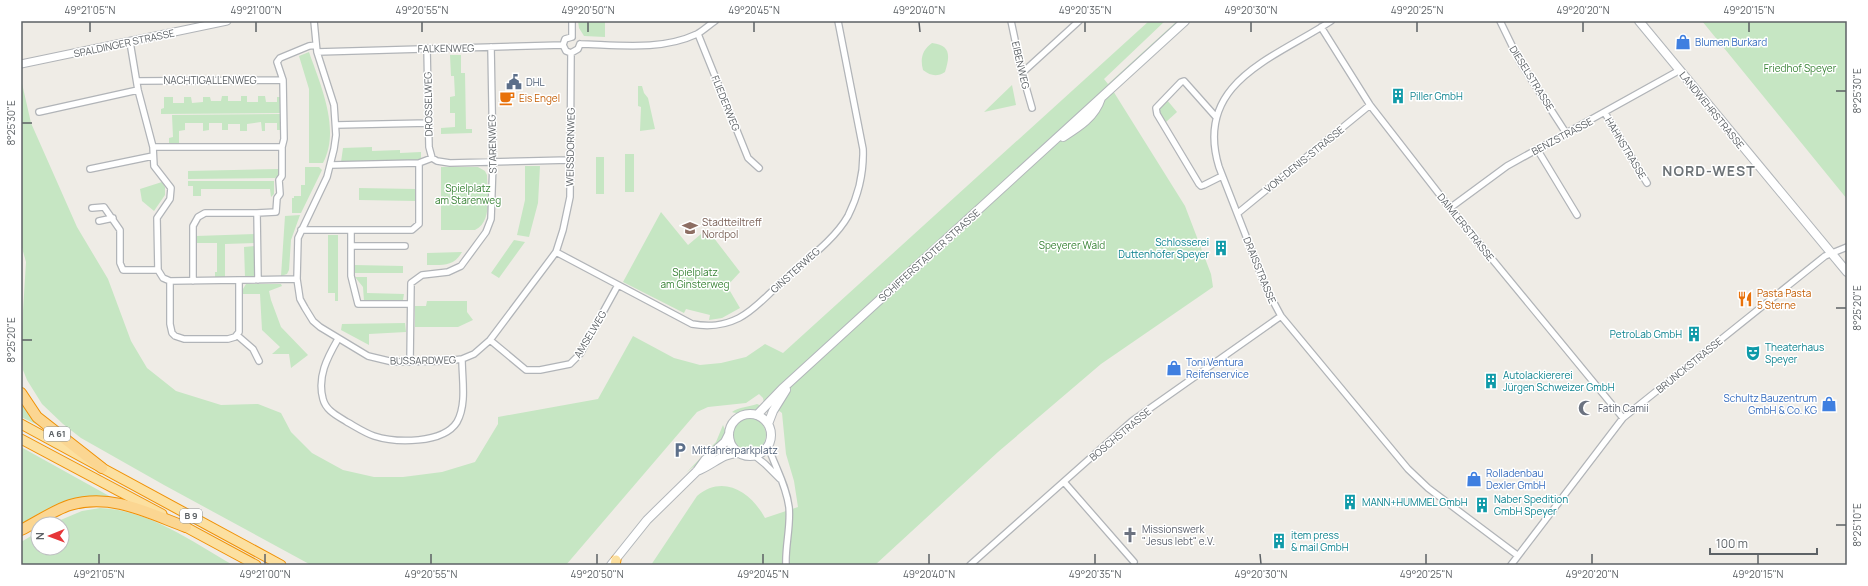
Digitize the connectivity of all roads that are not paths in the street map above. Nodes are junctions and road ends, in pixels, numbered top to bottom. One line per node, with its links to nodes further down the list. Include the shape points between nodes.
1 (227, 21): 15 (street, SPALDINGER STRASSE)
2 (314, 21): 17 (street, BUSSARDWEG)
3 (572, 21): 14 (street)
4 (714, 21): 13 (street)
5 (838, 21): 71 (street, GINSTERWEG, via 863,144 864,164 860,188 842,224 747,313 729,323 710,326 692,324)
6 (1011, 21): 25 (street, EIBENWEG)
7 (1079, 21): 25 (street)
8 (1185, 21): 80 (main road, SCHIFFERSTADTER STRASSE)
9 (1331, 21): 12 (street, DRAISSTRASSE)
10 (1500, 21): 36 (street, DIESELSTRASSE, via 1520,62)
11 (1640, 21): 24 (main road, LANDWEHRSTRASSE)
12 (1321, 27): 29 (street, DAIMLERSTRASSE); 33 (street, DRAISSTRASSE, via 1258,64 1239,79 1223,99)
13 (698, 34): 16 (street, via 651,45); 46 (street, FLIEDERWEG, via 748,158)
14 (572, 36): 16 (street); 18 (street, via 565,39)
15 (130, 42): 23 (street, SPALDINGER STRASSE); 27 (street)
16 (580, 44): 22 (street)
17 (316, 45): 21 (street, BUSSARDWEG); 26 (street, via 278,60)
18 (563, 45): 19 (street, FALKENWEG); 22 (street, via 566,51)
19 (491, 47): 20 (street, FALKENWEG); 43 (street, STARENWEG)
20 (427, 48): 21 (street, FALKENWEG); 34 (street, DROSSELWEG)
21 (317, 52): 35 (street, BUSSARDWEG, via 332,98)
22 (572, 53): 42 (street, WEISSDORNWEG)
23 (21, 64)
24 (1680, 70): 32 (street, BENZSTRASSE); 63 (main road, LANDWEHRSTRASSE)
25 (1022, 73): 30 (street, EIBENWEG)
26 (283, 80): 27 (street, NACHTIGALLENWEG); 37 (street)
27 (136, 81): 28 (street)
28 (138, 90): 31 (street); 38 (street)
29 (1370, 105): 51 (street, DAIMLERSTRASSE); 53 (street, VON-DENIS-STRASSE)
30 (1032, 108)
31 (39, 112)
32 (1606, 112): 36 (street, BENZSTRASSE); 49 (street, HAHNSTRASSE)
33 (1216, 117): 48 (street, DRAISSTRASSE, via 1214,148); 48 (street, via 1184,81 1156,108 1157,114 1199,184 1204,185)
34 (428, 123): 35 (street); 41 (street, DROSSELWEG)
35 (336, 125): 45 (street, BUSSARDWEG)
36 (1566, 133): 39 (street, BENZSTRASSE)
37 (282, 147): 38 (street); 52 (street, via 282,176 279,180 280,194 276,198 276,212)
38 (153, 148): 40 (street)
39 (1537, 149): 51 (street, BENZSTRASSE, via 1507,166); 54 (street)
40 (153, 156): 47 (street); 64 (street, via 156,170 171,188 170,199 157,218)
41 (432, 158): 43 (street, via 450,163); 44 (street)
42 (570, 160): 43 (street); 62 (street, WEISSDORNWEG, via 568,212)
43 (493, 162): 72 (street, STARENWEG, via 493,212 486,232 456,269 441,274 422,275 414,280 410,287)
44 (419, 164): 45 (street); 58 (street, via 419,224 412,230)
45 (330, 165): 57 (street, BUSSARDWEG, via 322,189)
46 (759, 168)
47 (90, 169)
48 (1222, 176): 53 (street, DRAISSTRASSE)
49 (1647, 183)
50 (92, 208): 55 (street, via 104,206)
51 (1450, 208): 83 (street, DAIMLERSTRASSE)
52 (257, 213): 68 (street); 70 (street, via 204,213 199,216 193,227)
53 (1238, 213): 73 (street, DRAISSTRASSE, via 1267,290)
54 (1577, 215)
55 (113, 218): 56 (street); 64 (street, via 120,230 120,263 123,270)
56 (99, 221)
57 (301, 230): 58 (street); 66 (street, BUSSARDWEG, via 297,245)
58 (351, 230): 59 (street)
59 (351, 246): 60 (street); 72 (street, via 351,276 358,304)
60 (406, 246)
61 (1847, 247): 63 (street, BRUNCKSTRASSE)
62 (556, 252): 71 (street, GINSTERWEG); 76 (street, BUSSARDWEG)
63 (1831, 254): 65 (main road, LANDWEHRSTRASSE); 83 (street, BRUNCKSTRASSE, via 1762,305)
64 (158, 270): 69 (street, via 163,278)
65 (1847, 272)
66 (297, 279): 68 (street); 75 (street, BUSSARDWEG, via 300,299 313,321)
67 (239, 280): 68 (street); 70 (street); 74 (street)
68 (258, 280)
69 (170, 281): 70 (street); 74 (street, via 170,324 174,336 184,339 228,339)
70 (193, 281)
71 (618, 285): 76 (street, AMSELWEG, via 580,354 570,364 547,370 526,370)
72 (410, 304): 79 (street, STARENWEG)
73 (1281, 316): 94 (street, BOSCHSTRASSE, via 1132,421); 97 (street, DRAISSTRASSE, via 1408,469 1428,488)
74 (238, 336): 78 (street, via 253,349)
75 (338, 339): 77 (street, via 323,367 324,400 334,414 368,434 382,437 436,438 452,428 462,407); 79 (street, BUSSARDWEG, via 368,356 393,362)
76 (490, 340): 77 (street, BUSSARDWEG, via 474,354)
77 (462, 359): 79 (street, BUSSARDWEG)
78 (259, 361)
79 (410, 362)
80 (803, 370): 82 (main road, SCHIFFERSTADTER STRASSE); 85 (main road, SCHIFFERSTADTER STRASSE, via 781,395)
81 (21, 393): 91 (highway, A 61, via 37,417)
82 (757, 415): 85 (main road); 86 (main road, via 747,414 737,418)
83 (1623, 418): 97 (street, BRUNCKSTRASSE)
84 (21, 424): 91 (highway, B 9)
85 (768, 424): 88 (main road, via 771,434)
86 (729, 434): 89 (main road, via 732,445); 92 (main road, via 725,442)
87 (21, 439): 95 (highway, B 9)
88 (768, 446): 90 (main road); 93 (street)
89 (739, 453): 90 (main road); 92 (main road, via 730,453)
90 (754, 455): 93 (street)
91 (102, 468): 101 (highway, B 9)
92 (697, 471): 99 (main road, via 647,520)
93 (783, 482): 102 (street, via 789,508)
94 (1064, 482): 98 (street); 103 (street, BOSCHSTRASSE)
95 (186, 527): 96 (highway, B 9, via 123,503 100,501 70,505); 100 (highway, B 9)
96 (21, 530)
97 (1517, 555): 104 (street, BRUNCKSTRASSE)
98 (1134, 562)
99 (614, 563)
100 (256, 565)
101 (281, 565)
102 (786, 565)
103 (970, 565)
104 (1510, 565)

